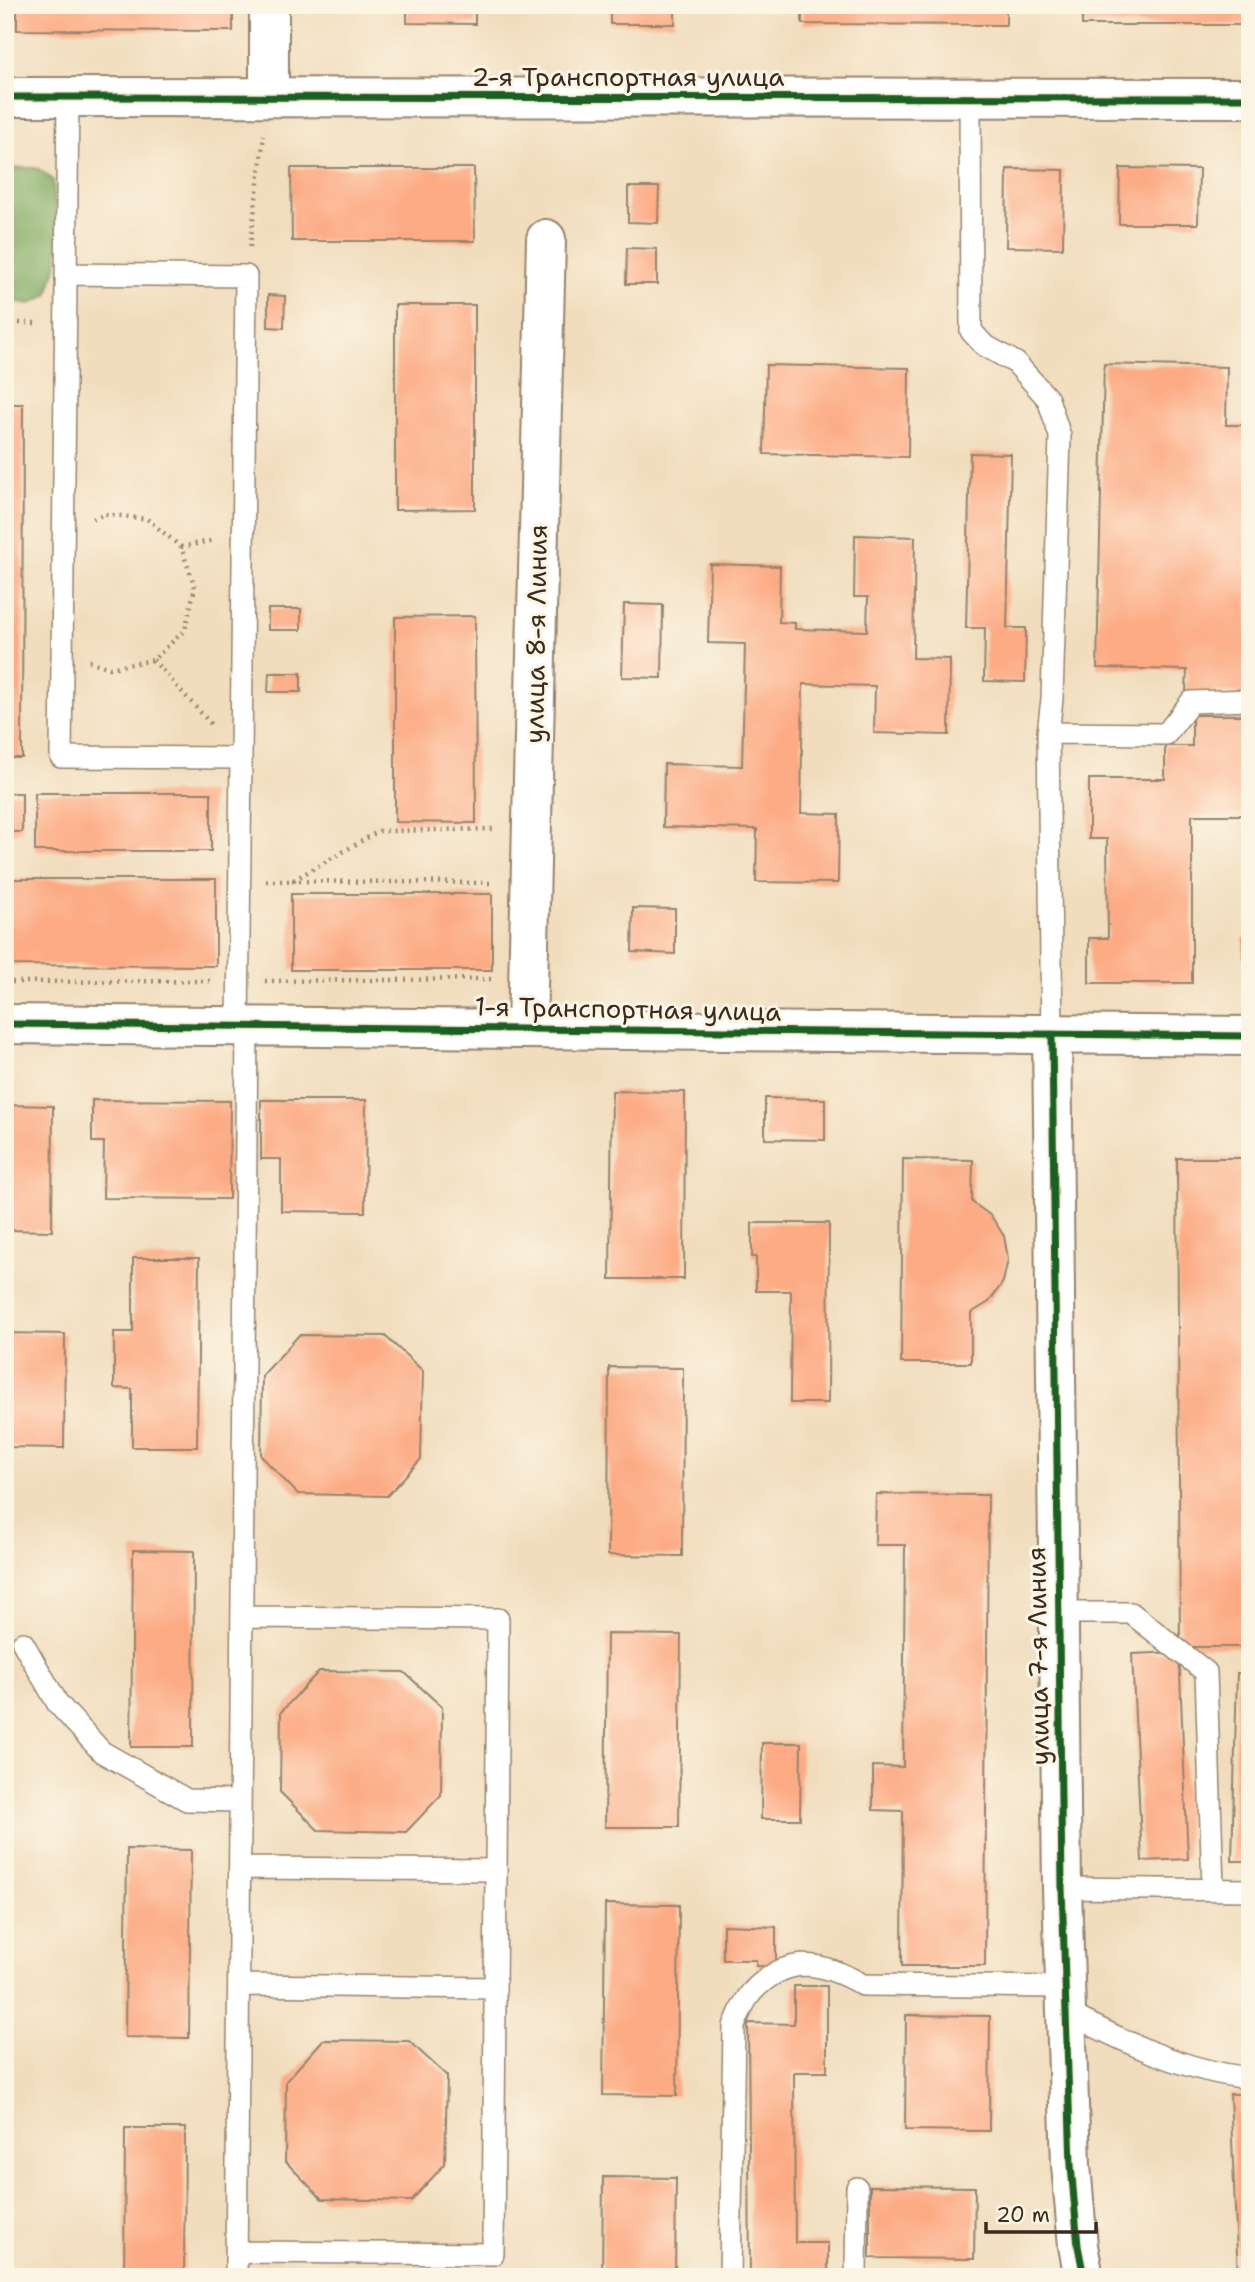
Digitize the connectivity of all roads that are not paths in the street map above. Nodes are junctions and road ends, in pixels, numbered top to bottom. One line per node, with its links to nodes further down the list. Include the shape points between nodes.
1 (270, 5): 4 (street)
2 (5, 97): 3 (street, 2-я Транспортная улица)
3 (68, 97): 4 (street, 2-я Транспортная улица); 8 (lane)
4 (269, 97): 6 (street, 2-я Транспортная улица)
5 (1250, 98): 6 (street, 2-я Транспортная улица)
6 (970, 99): 10 (lane, via 971,331 984,345 1016,363 1048,399 1060,436)
7 (545, 239): 14 (street, улица 8-я Линия)
8 (66, 274): 11 (lane, via 246,276); 11 (lane, via 61,757)
9 (1250, 700): 10 (lane, via 1191,702 1166,734)
10 (1048, 733): 15 (lane)
11 (241, 758): 13 (lane)
12 (5, 1024): 13 (street, 1-я Транспортная улица)
13 (242, 1027): 14 (street, 1-я Транспортная улица); 18 (lane)
14 (527, 1029): 15 (street, 1-я Транспортная улица)
15 (1052, 1034): 16 (street, 1-я Транспортная улица); 17 (street, улица 7-я Линия)
16 (1250, 1036)
17 (1059, 1613): 23 (street, улица 7-я Линия); 24 (lane, via 1131,1613 1206,1672)
18 (242, 1617): 20 (lane); 22 (lane, via 498,1619)
19 (23, 1643): 20 (lane, via 58,1704 102,1752 187,1800)
20 (240, 1801): 21 (lane)
21 (240, 1868): 22 (lane); 26 (lane)
22 (496, 1870): 27 (lane)
23 (1062, 1888): 24 (lane); 28 (street, улица 7-я Линия)
24 (1213, 1889): 25 (lane)
25 (1250, 1890)
26 (239, 1985): 27 (lane); 31 (lane)
27 (495, 1988): 31 (lane, via 493,2254)
28 (1065, 1999): 29 (lane, via 1144,2050 1196,2068); 33 (lane, via 863,1986 837,1970 810,1964 781,1970 751,1992 734,2026); 35 (street, улица 7-я Линия, via 1072,2165)
29 (1250, 2078)
30 (857, 2188): 34 (lane)
31 (237, 2252): 32 (lane)
32 (236, 2277)
33 (730, 2277)
34 (856, 2277)
35 (1084, 2277)

